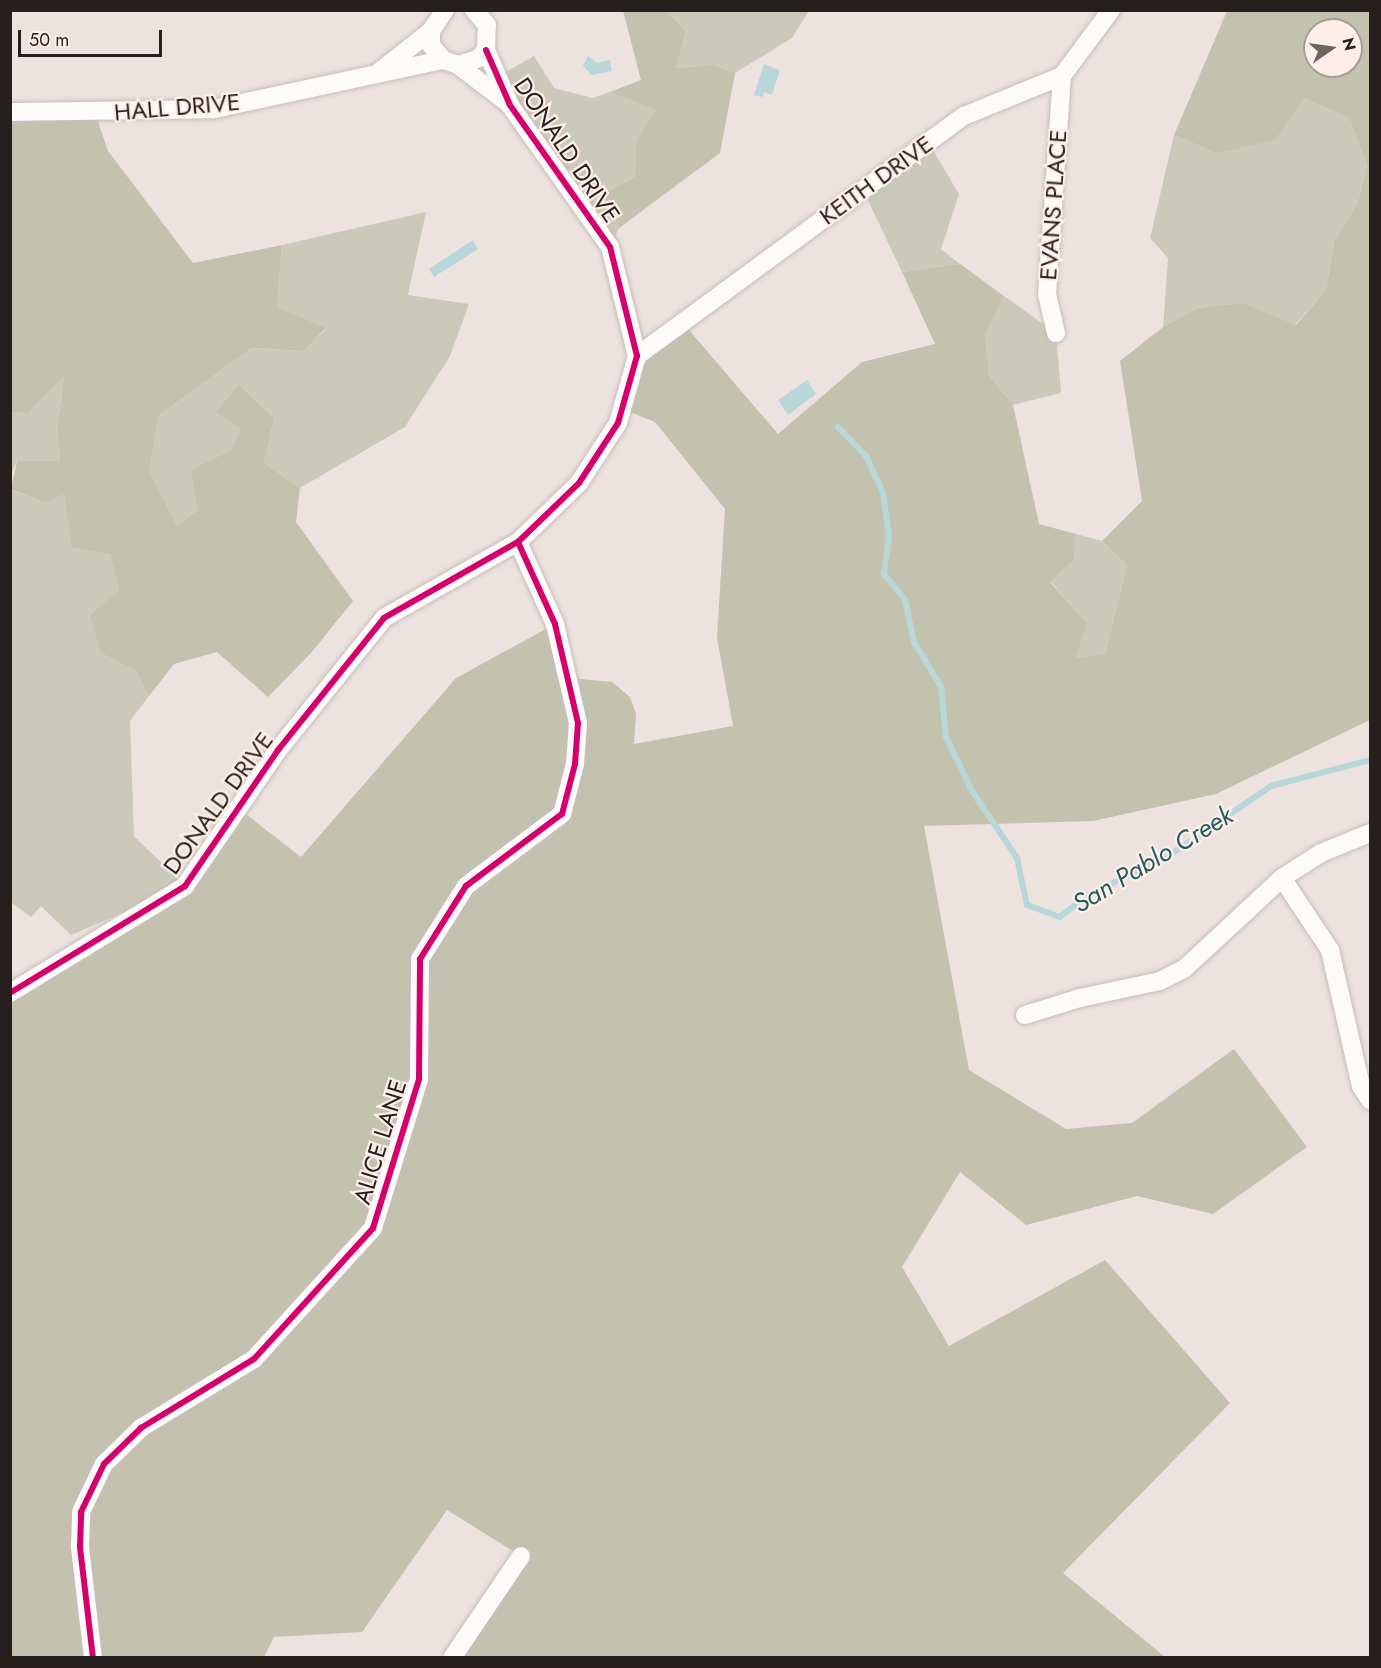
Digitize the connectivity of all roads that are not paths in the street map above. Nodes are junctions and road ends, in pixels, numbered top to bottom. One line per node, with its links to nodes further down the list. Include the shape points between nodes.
1 (445, 10): 4 (street, HALL DRIVE)
2 (1111, 10): 8 (street)
3 (481, 13): 5 (street, DONALD DRIVE, via 489,34)
4 (430, 31): 6 (street, via 431,45); 7 (street, HALL DRIVE)
5 (486, 50): 6 (street, HALL DRIVE); 9 (street, DONALD DRIVE)
6 (450, 63): 7 (street, HALL DRIVE); 9 (street, DONALD DRIVE)
7 (376, 74): 10 (street, HALL DRIVE, via 214,109)
8 (1062, 76): 11 (street, EVANS PLACE, via 1047,296); 12 (street, KEITH DRIVE, via 964,116)
9 (510, 105): 12 (street, DONALD DRIVE, via 610,247)
10 (10, 112)
11 (1056, 333)
12 (637, 356): 13 (street, DONALD DRIVE, via 618,423 586,473)
13 (518, 542): 16 (street, DONALD DRIVE, via 384,618 278,750 184,886); 20 (street, ALICE LANE, via 555,624 578,723 575,764 562,814 466,886 420,959 419,1078 373,1228 254,1359 141,1428 104,1464 81,1512 80,1547)
14 (1371, 833): 15 (street, via 1321,853)
15 (1282, 878): 17 (street, via 1184,969 1160,981 1080,998); 18 (street, via 1330,950 1340,978 1349,1042 1361,1086)
16 (10, 993)
17 (1025, 1015)
18 (1371, 1100)
19 (521, 1556): 21 (street)
20 (93, 1658)
21 (452, 1658)

